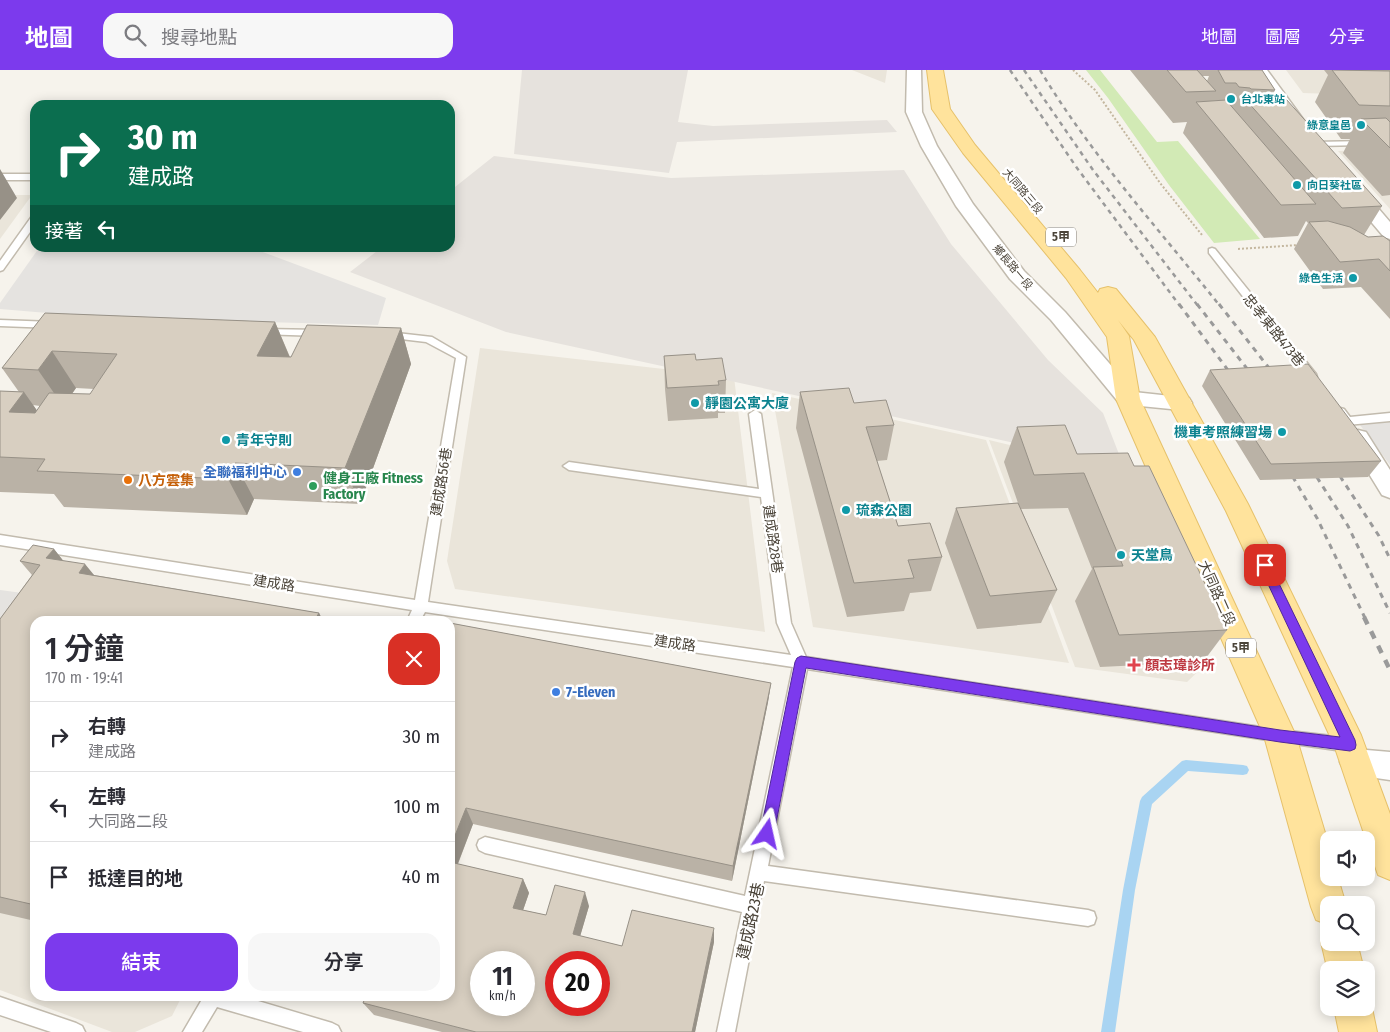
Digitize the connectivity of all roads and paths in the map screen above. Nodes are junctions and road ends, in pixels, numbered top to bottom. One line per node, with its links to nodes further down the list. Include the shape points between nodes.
1 (914, 70): 23 (street, 鄉長路一段, via 914,112 929,146 965,206 1017,275 1058,316)
2 (935, 70): 23 (main road, 大同路三段 / 5甲, via 941,109 969,149 1073,274 1118,336)
3 (951, 70): 24 (main road, 大同路三段 / 5甲, via 951,92 959,112 1144,337)
4 (1074, 70): 15 (path, via 1095,90)
5 (1259, 70): 6 (street)
6 (1314, 144): 7 (lane, via 1367,143); 8 (street)
7 (1390, 152)
8 (1326, 158)
9 (0, 177): 10 (lane)
10 (30, 177)
11 (1346, 181): 13 (street)
12 (30, 225): 16 (lane)
13 (1390, 233)
14 (1300, 245): 15 (path)
15 (1212, 251): 22 (lane, 忠孝東路473巷)
16 (0, 268)
17 (0, 323): 18 (lane)
18 (66, 326)
19 (247, 331): 20 (lane)
20 (334, 334)
21 (373, 334): 32 (lane, 建成路56巷, via 428,339 461,357)
22 (1317, 384)
23 (1128, 399): 24 (street); 35 (main road, 大同路二段 / 5甲)
24 (1181, 403): 36 (main road, 5甲, via 1239,511)
25 (756, 414): 30 (lane, 建成路28巷)
26 (1341, 414): 27 (lane); 29 (street)
27 (1390, 417)
28 (569, 466): 30 (lane)
29 (1390, 489)
30 (767, 494): 34 (lane, 建成路28巷, via 784,623)
31 (0, 540): 32 (lane, 建成路)
32 (421, 606): 33 (lane, 建成路56巷); 34 (lane, 建成路)
33 (416, 616)
34 (801, 662): 35 (lane, 建成路); 40 (lane, 建成路23巷)
35 (1280, 736): 36 (lane, 建成路); 41 (main road, 大同路二段 / 5甲)
36 (1353, 753): 37 (street); 39 (main road, 5甲)
37 (1390, 766)
38 (484, 845): 42 (lane)
39 (1390, 863)
40 (760, 873): 42 (lane, 建成路23巷); 43 (lane)
41 (1326, 896)
42 (753, 906): 51 (lane, 建成路23巷)
43 (1088, 918)
44 (211, 1001): 49 (lane)
45 (227, 1001): 50 (lane)
46 (0, 1006): 48 (lane)
47 (1354, 1016): 52 (main road)
48 (76, 1032)
49 (192, 1032)
50 (332, 1032)
51 (726, 1032)
52 (1358, 1032)

